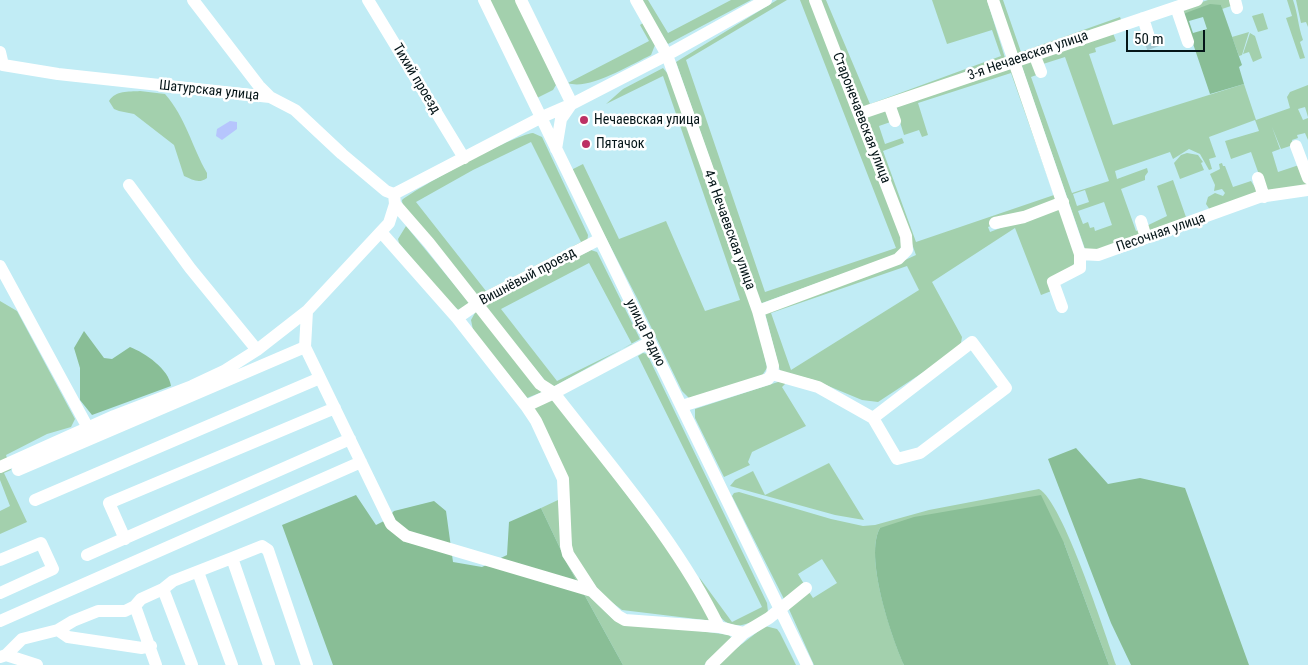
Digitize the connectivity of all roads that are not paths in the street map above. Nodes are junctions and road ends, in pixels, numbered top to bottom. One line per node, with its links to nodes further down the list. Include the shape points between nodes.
1 (193, 0): 18 (street)
2 (368, 0): 26 (street, Тихий проезд)
3 (484, 0): 22 (street, улица Радио)
4 (521, 0): 19 (street)
5 (636, 0): 14 (street, 4-я Нечаевская улица)
6 (766, 0): 14 (street)
7 (815, 0): 21 (street, Старонечаевская улица)
8 (993, 0): 16 (street)
9 (1186, 3): 10 (street, 3-я Нечаевская улица); 12 (street)
10 (1139, 15): 11 (street); 13 (street, 3-я Нечаевская улица)
11 (1149, 37)
12 (1188, 42)
13 (1034, 54): 16 (street, 3-я Нечаевская улица); 17 (street)
14 (667, 55): 19 (street); 44 (street, 4-я Нечаевская улица)
15 (1, 61): 18 (street, Шатурская улица, via 58,74)
16 (1013, 61): 20 (street, 3-я Нечаевская улица); 33 (street)
17 (1041, 72)
18 (270, 97): 32 (street, Шатурская улица, via 295,110)
19 (572, 104): 22 (street); 25 (street, via 561,119)
20 (889, 104): 21 (street, 3-я Нечаевская улица); 23 (street)
21 (860, 114): 44 (street, Старонечаевская улица, via 906,236 907,250 898,259)
22 (542, 116): 25 (street, улица Радио); 26 (street)
23 (895, 121)
24 (1296, 146): 28 (street)
25 (556, 151): 38 (street, улица Радио)
26 (464, 158): 32 (street)
27 (1258, 178): 31 (street)
28 (1308, 178)
29 (129, 185): 48 (street)
30 (1308, 190): 31 (street, Песочная улица)
31 (1264, 197): 37 (street, Песочная улица)
32 (395, 199): 36 (street, via 389,223); 41 (street, Шатурская улица)
33 (1063, 202): 35 (street, via 1024,217); 39 (street)
34 (1140, 221): 37 (street)
35 (994, 223)
36 (381, 232): 43 (street); 45 (street)
37 (1146, 238): 39 (street, Песочная улица, via 1098,255)
38 (600, 239): 41 (street, Вишнёвый проезд); 46 (street, улица Радио)
39 (1080, 254): 42 (street, via 1080,268 1053,282)
40 (0, 266): 56 (street)
41 (476, 304): 45 (street, Вишнёвый проезд); 51 (street, Шатурская улица, via 540,384)
42 (1062, 307)
43 (307, 310): 47 (street); 48 (street)
44 (758, 311): 49 (street, 4-я Нечаевская улица, via 770,352)
45 (457, 318): 52 (street)
46 (650, 342): 51 (street); 53 (street, улица Радио)
47 (305, 347): 50 (street); 60 (street)
48 (256, 350): 56 (street, via 224,371 192,386)
49 (772, 374): 53 (street, via 762,382); 55 (street, via 818,387)
50 (320, 378): 54 (street); 61 (street)
51 (554, 392): 52 (street); 74 (street, Шатурская улица, via 660,530 698,585)
52 (526, 406): 69 (street, via 563,479 568,554)
53 (682, 406): 72 (street, улица Радио)
54 (334, 408): 57 (street); 62 (street, via 109,503)
55 (873, 418): 55 (street, via 897,459 920,453 1006,388 972,342)
56 (88, 428): 59 (street)
57 (350, 439): 58 (street); 62 (street)
58 (361, 462): 69 (street, via 391,524 406,536); 73 (street)
59 (0, 467)
60 (18, 470)
61 (35, 500)
62 (125, 539): 63 (street)
63 (87, 556)
64 (232, 558): 66 (street); 83 (street); 84 (street, via 262,546 268,550)
65 (0, 560): 70 (street, via 41,543 53,569)
66 (198, 572): 68 (street, via 172,580); 82 (street)
67 (806, 588): 72 (street)
68 (163, 589): 71 (street); 81 (street)
69 (592, 591): 74 (street, via 625,620)
70 (0, 592)
71 (135, 606): 75 (street, via 125,610 98,611); 77 (street)
72 (780, 608): 76 (street); 86 (street, улица Радио)
73 (0, 621)
74 (719, 627): 76 (street)
75 (58, 630): 77 (street, via 68,637 142,648); 78 (street, via 22,639)
76 (744, 633): 85 (street)
77 (151, 646): 80 (street)
78 (3, 656): 79 (street)
79 (37, 665)
80 (156, 665)
81 (192, 665)
82 (232, 665)
83 (269, 665)
84 (306, 665)
85 (711, 665)
86 (807, 665)

